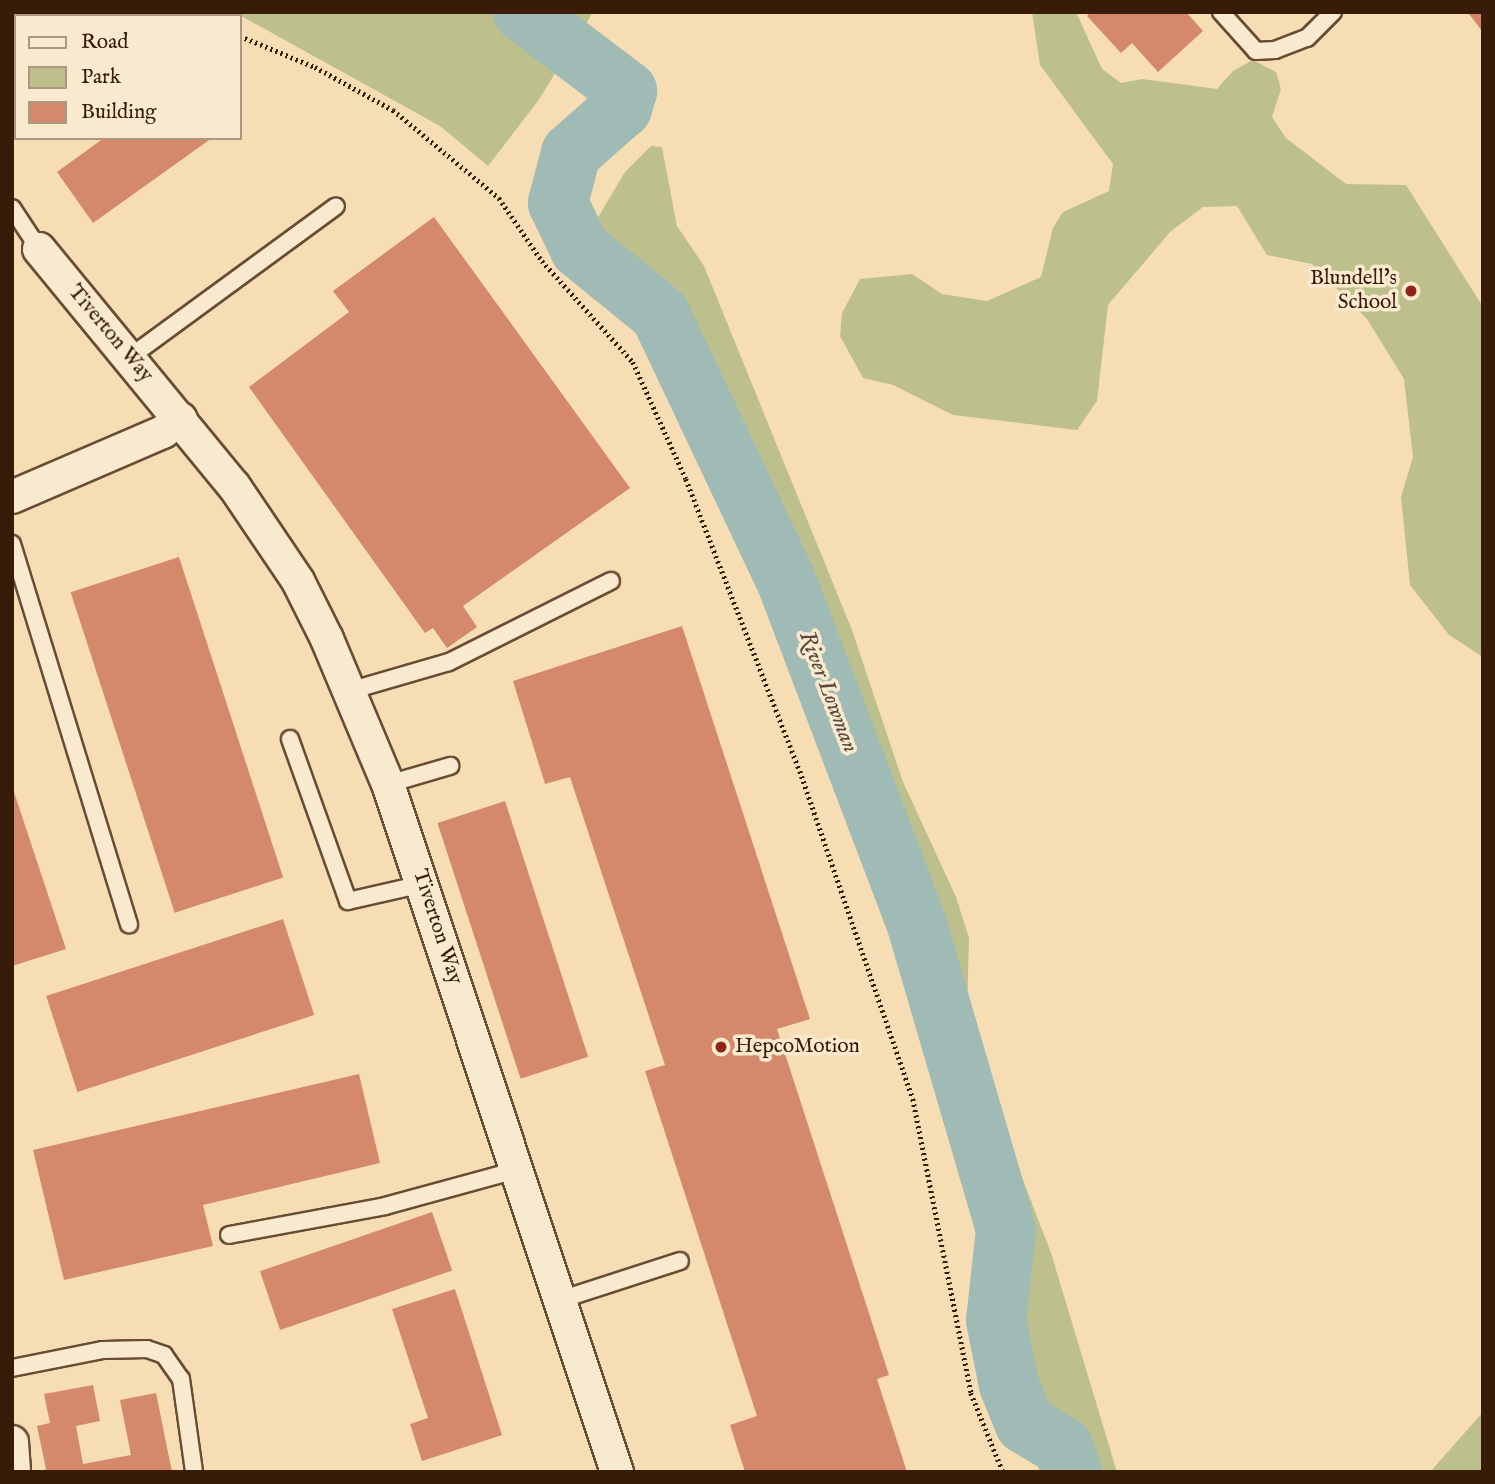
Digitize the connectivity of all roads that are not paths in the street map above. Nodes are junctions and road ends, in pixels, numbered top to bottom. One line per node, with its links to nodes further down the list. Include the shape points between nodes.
1 (1221, 12): 2 (lane, via 1256,51 1275,50 1307,38)
2 (1334, 12)
3 (336, 206): 6 (lane)
4 (12, 208): 5 (lane)
5 (39, 249): 6 (street, Tiverton Way)
6 (130, 357): 7 (street, Tiverton Way)
7 (181, 419): 8 (street, via 163,432); 12 (street, Tiverton Way, via 234,486 298,581)
8 (12, 497)
9 (12, 544): 11 (lane)
10 (611, 581): 12 (lane, via 449,662)
11 (19, 589): 17 (lane)
12 (349, 691): 15 (street, Tiverton Way)
13 (289, 739): 16 (lane, via 348,901)
14 (450, 766): 15 (lane)
15 (388, 784): 16 (street, Tiverton Way)
16 (423, 884): 18 (street, Tiverton Way)
17 (130, 924)
18 (517, 1170): 19 (lane, via 385,1206); 21 (street, Tiverton Way)
19 (229, 1235)
20 (680, 1261): 21 (lane)
21 (560, 1300): 26 (street, Tiverton Way)
22 (12, 1368): 25 (lane, via 103,1350 147,1349 164,1354 181,1379)
23 (12, 1442): 24 (street)
24 (14, 1472)
25 (194, 1472)
26 (617, 1472)

